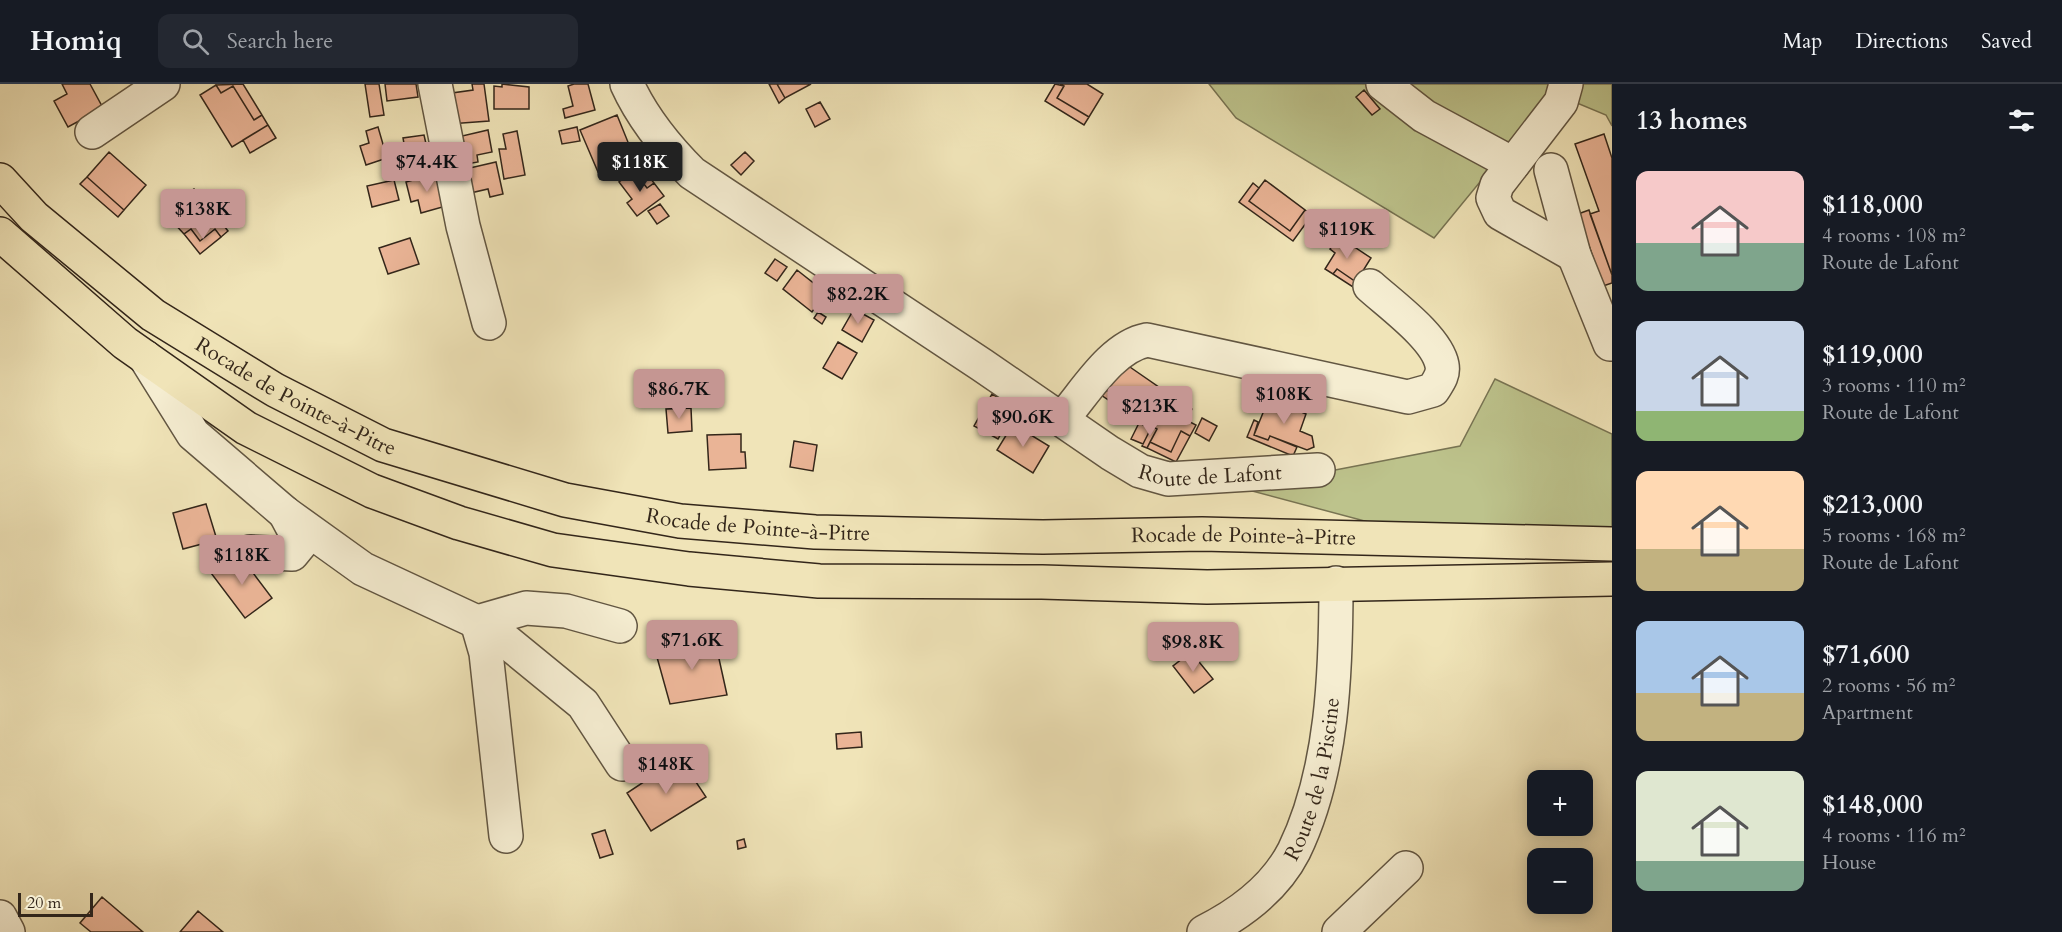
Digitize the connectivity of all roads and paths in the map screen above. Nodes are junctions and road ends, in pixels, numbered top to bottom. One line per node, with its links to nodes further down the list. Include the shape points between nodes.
1 (163, 84): 6 (street)
2 (435, 84): 13 (street, via 464,226)
3 (627, 84): 16 (street, Route de Lafont, via 670,152 692,173)
4 (1383, 84): 7 (street, via 1424,116)
5 (1566, 84): 7 (street, via 1561,102)
6 (92, 132)
7 (1513, 164): 11 (street, via 1497,185 1493,198 1496,208)
8 (1551, 170): 11 (street)
9 (0, 180): 19 (highway, Rocade de Pointe-à-Pitre, via 34,217 153,315 274,390 383,445 565,500 680,521 815,532 1043,537 1202,534)
10 (0, 234): 15 (highway, Rocade de Pointe-à-Pitre)
11 (1574, 255): 14 (street)
12 (1370, 286): 16 (street, via 1434,346 1443,366 1442,377 1433,390 1408,397 1147,340 1119,354)
13 (489, 323)
14 (1610, 344)
15 (145, 357): 18 (street, via 193,434); 22 (highway, Rocade de Pointe-à-Pitre, via 246,428 372,491 459,523 553,550 689,569 819,581 1207,587)
16 (1062, 419): 17 (street, Route de Lafont, via 1140,471 1168,479)
17 (1318, 470)
18 (285, 513): 20 (street, via 301,543 292,554); 23 (street, via 363,569)
19 (1612, 544)
20 (250, 552)
21 (1612, 579): 22 (highway, Rocade de Pointe-à-Pitre)
22 (1336, 583): 30 (street, Route de la Piscine, via 1333,702 1317,786 1293,852 1263,891 1234,917)
23 (477, 622): 24 (street, via 526,608 566,611); 25 (street, via 583,704); 26 (street, via 486,653)
24 (620, 626)
25 (622, 764)
26 (506, 836)
27 (1406, 868): 31 (street)
28 (0, 917): 29 (street)
29 (8, 932)
30 (1204, 932)
31 (1339, 932)

